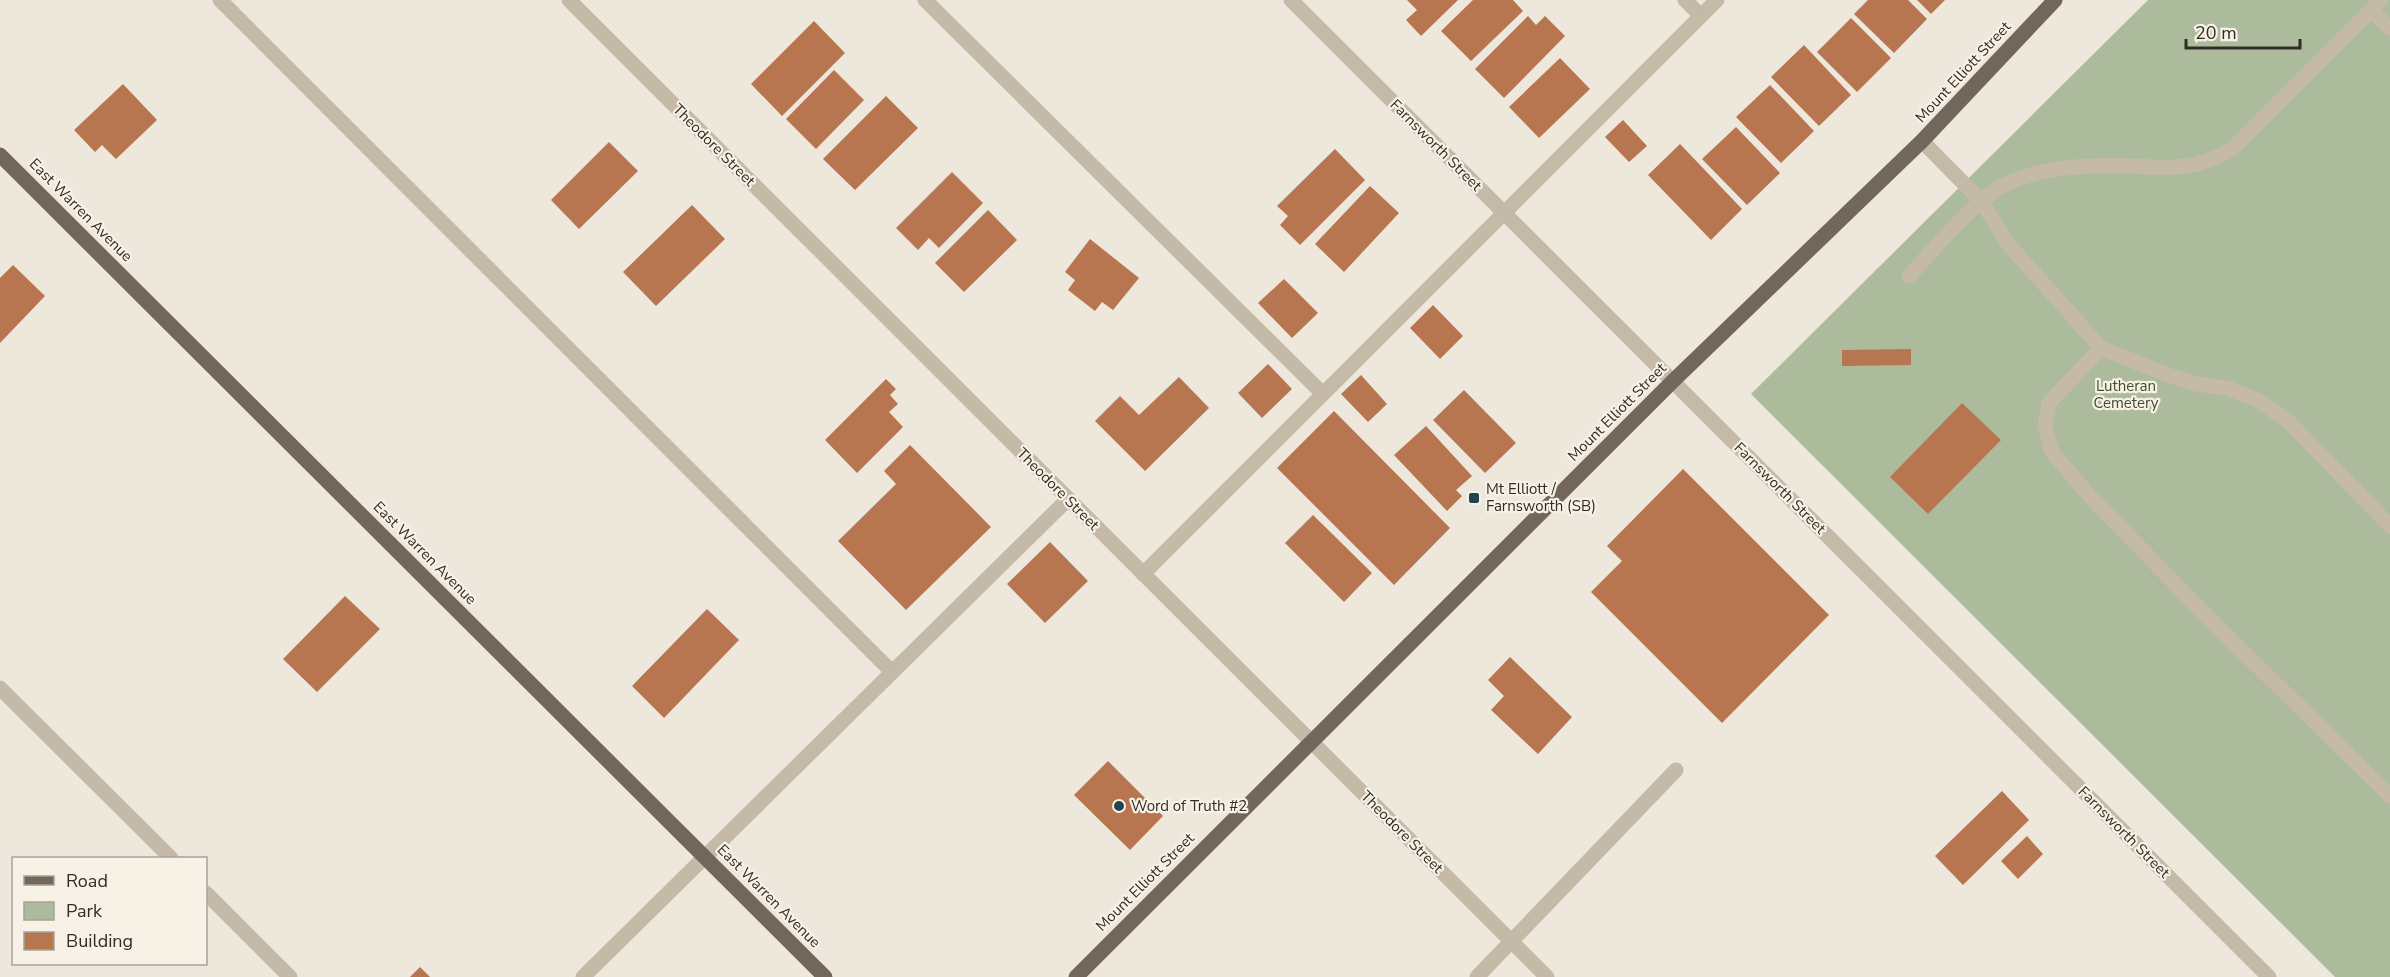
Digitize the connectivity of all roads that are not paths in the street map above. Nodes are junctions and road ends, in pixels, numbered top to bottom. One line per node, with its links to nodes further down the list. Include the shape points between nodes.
1 (220, 0): 22 (street)
2 (569, 0): 19 (street, Theodore Street)
3 (925, 0): 18 (street)
4 (1291, 0): 14 (street, Farnsworth Street)
5 (1685, 0): 9 (street)
6 (1717, 0): 9 (street)
7 (2055, 0): 11 (main road, Mount Elliott Street)
8 (2376, 5): 10 (street); 13 (street, via 2234,148 2217,159 2177,168 2093,165 2053,171 2002,186)
9 (1701, 16): 14 (street)
10 (2390, 28)
11 (1922, 141): 13 (street); 17 (main road, Mount Elliott Street)
12 (0, 155): 28 (main road, East Warren Avenue)
13 (1981, 201): 15 (street); 16 (street, via 2009,245)
14 (1504, 213): 17 (street, Farnsworth Street); 18 (street)
15 (1909, 276)
16 (2101, 348): 20 (street, via 2171,376 2227,388 2258,400 2288,420); 26 (street, via 2049,403 2045,427 2052,452 2092,500)
17 (1673, 381): 24 (main road, Mount Elliott Street); 37 (street, Farnsworth Street)
18 (1323, 394): 21 (street)
19 (1068, 499): 21 (street, Theodore Street); 22 (street)
20 (2390, 526)
21 (1143, 574): 24 (street, Theodore Street)
22 (892, 672): 28 (street)
23 (0, 688): 27 (street)
24 (1311, 742): 30 (street, Theodore Street); 34 (main road, Mount Elliott Street)
25 (1676, 770): 30 (street)
26 (2390, 796)
27 (170, 857)
28 (704, 857): 32 (street); 33 (main road, East Warren Avenue)
29 (207, 894): 31 (street)
30 (1512, 942): 35 (street); 36 (street, Theodore Street)
31 (290, 977)
32 (583, 977)
33 (825, 977)
34 (1076, 977)
35 (1477, 977)
36 (1547, 977)
37 (2269, 977)

